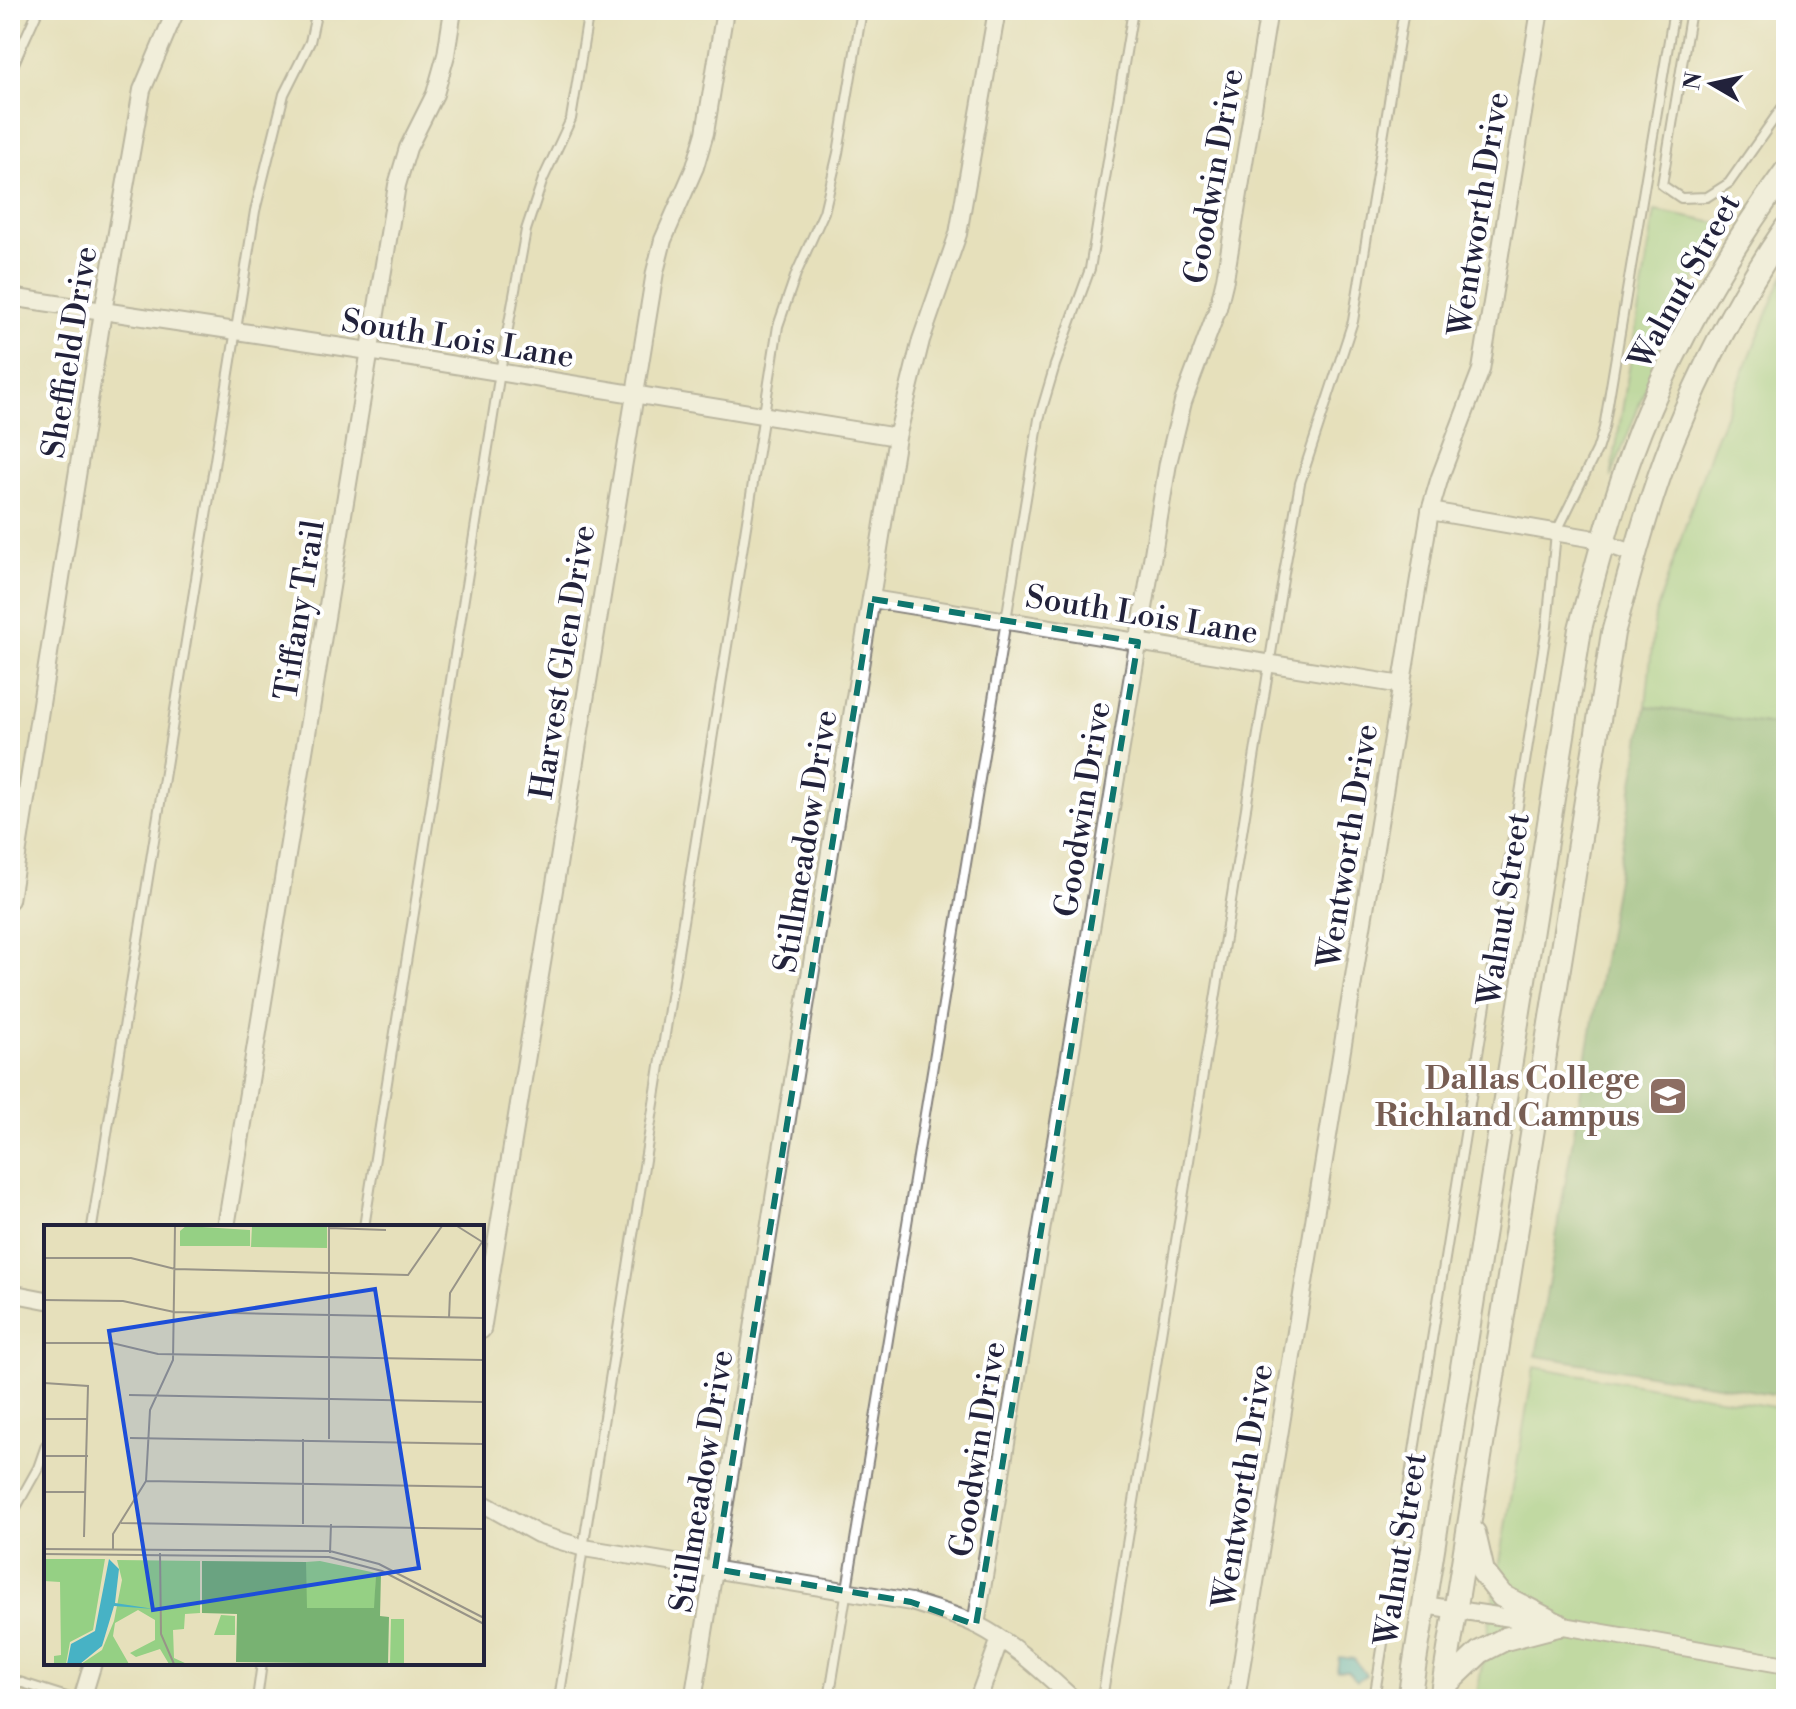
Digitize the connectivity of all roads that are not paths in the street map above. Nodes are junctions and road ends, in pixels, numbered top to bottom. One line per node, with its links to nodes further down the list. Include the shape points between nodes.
1 (38, 10): 15 (lane)
2 (176, 10): 20 (street, Sheffield Drive, via 142,90)
3 (317, 10): 21 (lane, via 310,42 284,94 272,137)
4 (453, 10): 22 (street, Tiffany Trail, via 435,94 408,148 397,185)
5 (589, 10): 23 (lane, via 571,119 526,230)
6 (725, 10): 24 (street, Harvest Glen Drive, via 705,133 660,251)
7 (862, 10): 25 (lane, via 824,212 778,326)
8 (997, 10): 26 (street, Stillmeadow Drive, via 958,234 921,340)
9 (1133, 10): 32 (lane, via 1090,269 1039,419)
10 (1269, 10): 33 (street, Goodwin Drive, via 1225,279 1168,463)
11 (1404, 10): 34 (lane, via 1353,321 1300,483)
12 (1540, 10): 27 (street, Wentworth Drive, via 1481,370)
13 (1674, 10): 28 (lane, via 1604,428)
14 (1691, 10): 16 (lane, via 1662,185 1681,198 1707,197 1729,183)
15 (10, 72)
16 (1786, 102)
17 (1786, 171): 29 (main road, Walnut Street, via 1703,299 1673,357 1640,431)
18 (1786, 228): 30 (main road, Walnut Street, via 1740,302 1688,405)
19 (10, 297): 20 (street, South Lois Lane)
20 (103, 312): 21 (street, South Lois Lane); 36 (street, Sheffield Drive)
21 (236, 332): 22 (street, South Lois Lane); 37 (lane)
22 (369, 351): 23 (street, South Lois Lane); 38 (street, Tiffany Trail)
23 (500, 372): 24 (street, South Lois Lane); 39 (lane)
24 (634, 394): 25 (street, South Lois Lane); 42 (street, Harvest Glen Drive)
25 (765, 415): 26 (street, South Lois Lane); 47 (lane)
26 (897, 437): 31 (street, Stillmeadow Drive)
27 (1430, 511): 28 (street); 35 (street, Wentworth Drive)
28 (1556, 533): 29 (street); 70 (lane, via 1544,642)
29 (1602, 541): 30 (street); 50 (main road, Walnut Street, via 1580,629)
30 (1635, 554): 45 (main road, Walnut Street, via 1613,633)
31 (872, 599): 32 (street, South Lois Lane); 48 (street, Stillmeadow Drive)
32 (1005, 621): 33 (street, South Lois Lane); 49 (lane)
33 (1138, 642): 34 (street, South Lois Lane); 52 (street, Goodwin Drive)
34 (1271, 663): 35 (street, South Lois Lane); 68 (lane)
35 (1402, 685): 69 (street, Wentworth Drive)
36 (10, 900)
37 (92, 1225)
38 (226, 1225)
39 (364, 1225)
40 (10, 1293): 41 (street)
41 (44, 1300)
42 (484, 1318)
43 (44, 1451): 46 (lane)
44 (484, 1504): 47 (street, via 538,1534)
45 (1471, 1516): 51 (main road, Walnut Street); 53 (main road, via 1483,1572 1502,1596)
46 (10, 1518)
47 (584, 1548): 48 (street); 64 (lane)
48 (715, 1569): 49 (street); 59 (street, Stillmeadow Drive)
49 (847, 1591): 52 (street, via 911,1602); 65 (lane)
50 (1424, 1605): 51 (street); 71 (main road, Walnut Street)
51 (1456, 1610): 53 (street); 60 (main road, Walnut Street)
52 (976, 1625): 54 (street)
53 (1558, 1625): 57 (street); 60 (main road, via 1505,1639 1480,1652)
54 (1000, 1639): 66 (street); 67 (street)
55 (92, 1665): 62 (street)
56 (262, 1665): 63 (lane)
57 (1786, 1665)
58 (10, 1679): 61 (lane)
59 (695, 1688)
60 (1442, 1693)
61 (73, 1699)
62 (82, 1699)
63 (257, 1699)
64 (559, 1699)
65 (829, 1699)
66 (978, 1699)
67 (1073, 1699)
68 (1102, 1699)
69 (1236, 1699)
70 (1374, 1699)
71 (1409, 1699)

